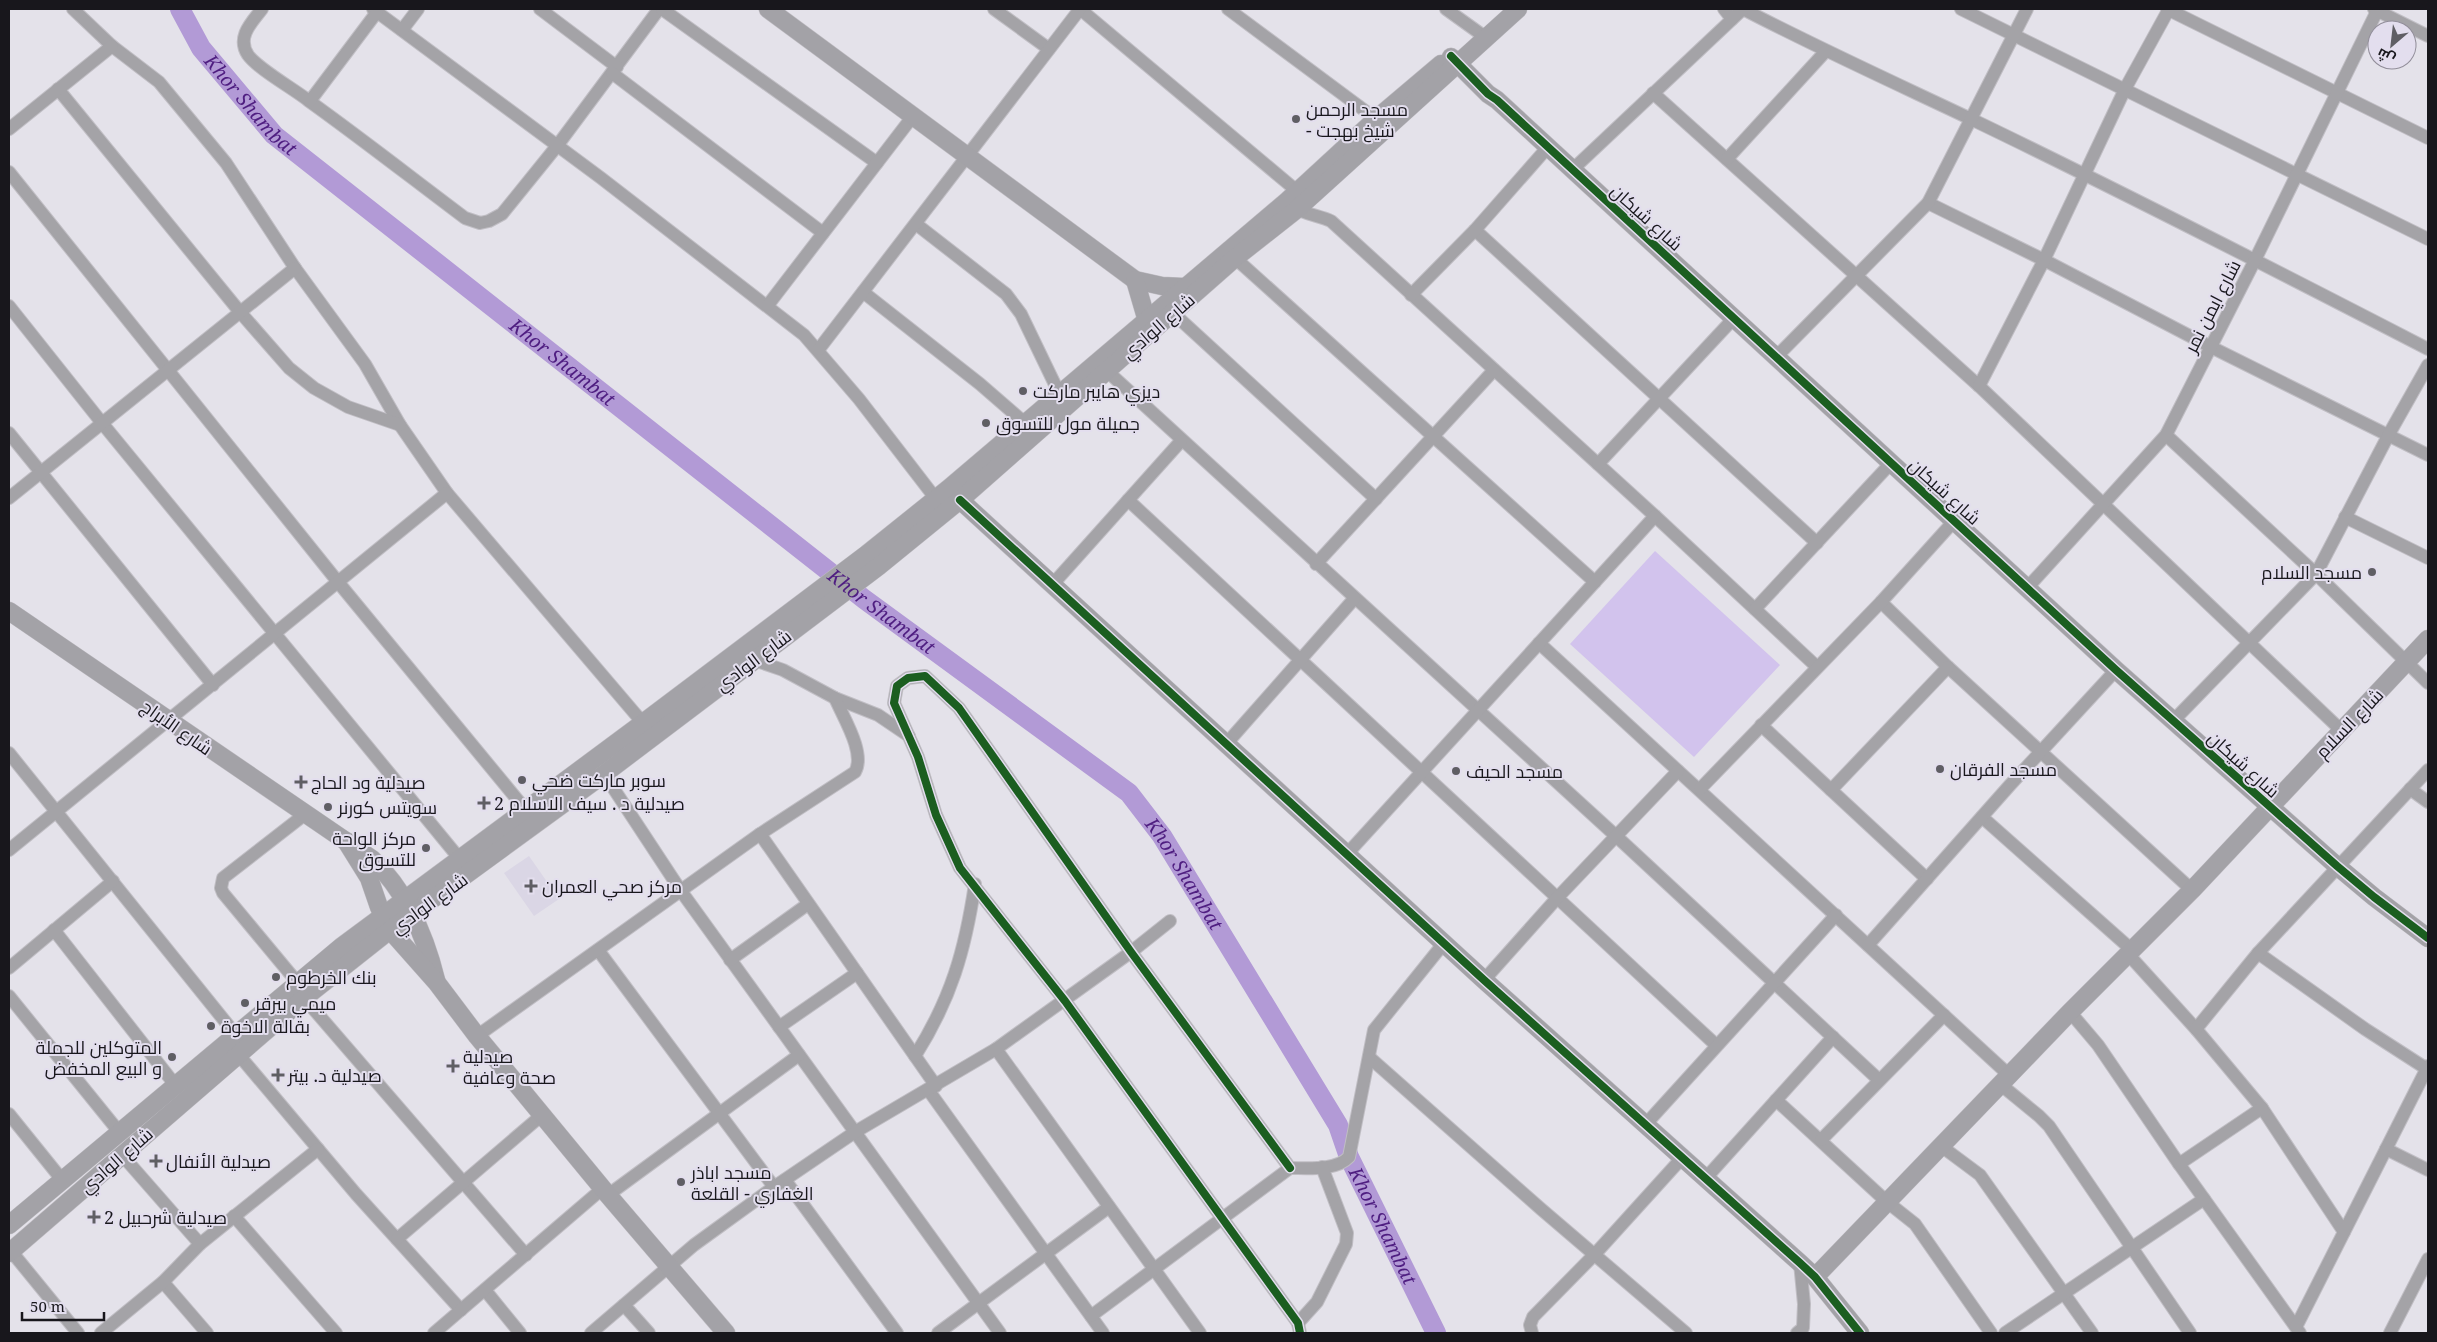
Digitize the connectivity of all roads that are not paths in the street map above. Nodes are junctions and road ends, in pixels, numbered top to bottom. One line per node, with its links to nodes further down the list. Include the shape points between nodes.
1 (73, 9): 23 (street)
2 (262, 9): 32 (street, via 245,30 248,54 257,64)
3 (418, 9): 19 (street)
4 (540, 9): 27 (street)
5 (661, 9): 27 (street); 42 (street)
6 (768, 9): 33 (street)
7 (994, 9): 24 (street)
8 (1080, 9): 24 (street); 47 (street)
9 (1228, 9): 34 (street)
10 (1446, 9): 22 (street)
11 (1518, 9): 22 (street, شارع الوادي)
12 (1743, 9): 18 (street); 25 (street)
13 (1961, 9): 20 (street)
14 (2027, 9): 20 (street)
15 (2168, 9): 29 (street); 30 (street)
16 (2376, 9): 21 (street); 30 (street, شارع ايمن نمر)
17 (375, 10): 19 (street); 32 (street)
18 (1728, 14): 31 (street)
19 (402, 30): 38 (street)
20 (2013, 36): 29 (street); 35 (street)
21 (2428, 36)
22 (1481, 40): 26 (street, شارع الوادي)
23 (112, 46): 28 (street); 56 (street, via 166,90 226,163)
24 (1049, 49): 40 (street)
25 (1825, 52): 35 (street); 41 (street)
26 (1458, 58): 34 (street, شارع الوادي); 39 (street, شارع شيكان, via 1488,94); 47 (street, شارع الوادي)
27 (615, 70): 38 (street); 51 (street)
28 (58, 89): 36 (street); 64 (street)
29 (2125, 89): 45 (street); 46 (street)
30 (2337, 92): 37 (street); 45 (street, شارع ايمن نمر)
31 (1653, 93): 41 (street); 43 (street)
32 (310, 101): 38 (street, via 465,218 480,223 502,214)
33 (913, 116): 40 (street); 42 (street)
34 (1376, 119): 47 (street, شارع الوادي)
35 (1972, 120): 46 (street); 48 (street)
36 (9, 129)
37 (2428, 138)
38 (557, 146): 62 (street)
39 (1548, 147): 43 (street, شارع شيكان); 50 (street)
40 (967, 156): 49 (street); 58 (street)
41 (1727, 159): 57 (street)
42 (877, 163): 51 (street)
43 (1572, 170): 66 (street, شارع شيكان)
44 (9, 172): 73 (street)
45 (2296, 174): 52 (street); 55 (street, شارع ايمن نمر)
46 (2084, 175): 54 (street); 55 (street)
47 (1293, 200): 53 (street, شارع الوادي); 59 (street, شارع الوادي); 61 (street, via 1313,214 1331,221)
48 (1928, 203): 54 (street); 57 (street)
49 (916, 224): 60 (street); 77 (street, via 1006,294 1021,314)
50 (1475, 230): 61 (street); 78 (street)
51 (823, 233): 62 (street)
52 (2428, 239)
53 (1235, 258): 65 (street, شارع الوادي); 85 (street)
54 (2044, 260): 68 (street); 76 (street)
55 (2255, 260): 68 (street, شارع ايمن نمر); 70 (street)
56 (295, 268): 64 (street); 81 (street, via 365,364)
57 (1856, 275): 71 (street); 76 (street)
58 (1135, 280): 59 (street); 67 (street)
59 (1183, 287): 67 (street, شارع الوادي)
60 (863, 292): 69 (street); 80 (street)
61 (1412, 295): 74 (street)
62 (768, 305): 69 (street)
63 (9, 306): 79 (street)
64 (240, 312): 73 (street); 81 (street, via 289,368 314,388 348,407)
65 (1173, 313): 75 (street, شارع الوادي); 94 (street)
66 (1735, 317): 71 (street, شارع شيكان); 78 (street)
67 (1147, 321): 77 (street, شارع الوادي)
68 (2211, 347): 83 (street); 84 (street, شارع ايمن نمر)
69 (819, 349): 93 (street)
70 (2428, 349)
71 (1777, 356): 88 (street, شارع شيكان)
72 (2428, 365): 83 (street)
73 (168, 370): 79 (street); 106 (street)
74 (1494, 370): 85 (street); 89 (street)
75 (1107, 372): 86 (street); 95 (street, شارع الوادي)
76 (1979, 386): 97 (street)
77 (1060, 395): 80 (street, شارع الوادي)
78 (1660, 398): 89 (street); 101 (street)
79 (102, 423): 90 (street); 115 (street)
80 (1026, 424): 93 (street, شارع الوادي)
81 (400, 425): 91 (street)
82 (9, 433): 90 (street)
83 (2388, 434): 87 (street); 99 (street)
84 (2166, 435): 97 (street, شارع ايمن نمر); 105 (street)
85 (1433, 436): 94 (street); 107 (street)
86 (1181, 441): 96 (street); 104 (street)
87 (2428, 454)
88 (1892, 462): 100 (street, شارع شيكان); 101 (street)
89 (1598, 464): 98 (street)
90 (41, 472): 92 (street); 126 (street)
91 (447, 493): 106 (street); 131 (street)
92 (9, 498)
93 (936, 499): 103 (street, شارع الوادي)
94 (1376, 499): 104 (street)
95 (960, 500): 103 (street, شارع الوادي); 108 (street)
96 (1128, 500): 108 (street); 120 (street)
97 (2104, 504): 109 (street, شارع ايمن نمر); 117 (street)
98 (1655, 516): 107 (street); 113 (street)
99 (2345, 517): 102 (street); 105 (street)
100 (1955, 520): 109 (street, شارع شيكان); 112 (street)
101 (1816, 543): 113 (street)
102 (2428, 558)
103 (873, 560): 110 (street, شارع الوادي)
104 (1316, 564): 111 (street)
105 (2316, 574): 117 (street); 121 (street)
106 (338, 582): 115 (street); 147 (street)
107 (1595, 582): 118 (street)
108 (1052, 585): 135 (street)
109 (2028, 587): 124 (street, شارع شيكان)
110 (822, 599): 119 (street, شارع الوادي); 131 (street, شارع الوادي)
111 (1354, 599): 120 (street); 128 (street)
112 (1881, 602): 122 (street); 123 (street)
113 (1755, 609): 122 (street)
114 (9, 611): 130 (street, شارع الأبراج)
115 (276, 634): 126 (street); 156 (street)
116 (2428, 639): 121 (street, شارع السلام)
117 (2249, 642): 129 (street); 133 (street)
118 (1540, 643): 128 (street); 139 (street)
119 (754, 660): 127 (street, via 783,670); 141 (street, شارع الوادي)
120 (1301, 660): 135 (street); 140 (street)
121 (2406, 662): 125 (street); 133 (street, شارع السلام)
122 (1816, 667): 132 (street)
123 (1948, 667): 136 (street); 144 (street)
124 (2116, 670): 129 (street, شارع شيكان); 136 (street)
125 (2428, 683)
126 (213, 685): 130 (street)
127 (835, 698): 134 (street, via 878,715); 151 (street, via 859,753 855,772)
128 (1478, 710): 140 (street); 152 (street)
129 (2174, 720): 146 (street, شارع شيكان)
130 (169, 722): 148 (street); 149 (street, شارع الأبراج)
131 (643, 723): 147 (street, شارع الوادي)
132 (1761, 725): 143 (street); 144 (street)
133 (2342, 731): 146 (street, شارع السلام)
134 (909, 736): 160 (street, via 948,844 960,868); 174 (street, via 894,703 897,686 908,678 925,676 959,708)
135 (1227, 743): 155 (street)
136 (2041, 752): 150 (street); 161 (street)
137 (9, 753): 148 (street)
138 (2428, 770): 142 (street)
139 (1678, 771): 143 (street); 152 (street)
140 (1422, 772): 155 (street); 163 (street)
141 (604, 774): 162 (street); 165 (street, شارع الوادي)
142 (2410, 788): 145 (street); 157 (street)
143 (1700, 789): 166 (street)
144 (1831, 790): 158 (street)
145 (2428, 802)
146 (2268, 807): 157 (street, شارع شيكان); 161 (street, شارع السلام)
147 (525, 809): 156 (street, شارع الوادي)
148 (56, 812): 154 (street); 159 (street)
149 (304, 815): 153 (street, شارع الأبراج); 183 (street, via 223,878 221,883 223,893)
150 (1982, 817): 158 (street); 175 (street)
151 (760, 834): 162 (street); 164 (street)
152 (1616, 836): 163 (street); 181 (street)
153 (346, 840): 165 (street, شارع الأبراج, via 381,868); 168 (street, via 369,878)
154 (9, 850)
155 (1347, 854): 171 (street)
156 (459, 858): 165 (street, شارع الوادي)
157 (2337, 866): 170 (street, شارع شيكان); 176 (street)
158 (1927, 879): 172 (street)
159 (113, 881): 169 (street); 190 (street)
160 (974, 884): 185 (street); 197 (street, via 960,960 935,1023)
161 (2192, 890): 175 (street, شارع السلام)
162 (681, 891): 173 (street); 177 (street)
163 (1558, 897): 180 (street); 193 (street)
164 (808, 904): 177 (street); 179 (street)
165 (409, 906): 168 (street, شارع الوادي); 182 (street, شارع الأبراج)
166 (1836, 915): 172 (street); 181 (street)
167 (1170, 921): 174 (street)
168 (386, 923): 182 (street); 183 (street, شارع الوادي)
169 (54, 930): 178 (street); 202 (street)
170 (2428, 938)
171 (1444, 943): 180 (street); 198 (street, via 1374,1030)
172 (1868, 945): 187 (street)
173 (598, 950): 191 (street); 206 (street)
174 (1132, 952): 185 (street); 220 (street)
175 (2130, 952): 186 (street, شارع السلام); 189 (street)
176 (2258, 953): 189 (street); 199 (street, via 2365,1029)
177 (730, 960): 188 (street)
178 (9, 968)
179 (857, 973): 188 (street); 197 (street)
180 (1484, 980): 209 (street)
181 (1773, 982): 192 (street); 193 (street)
182 (437, 983): 191 (street)
183 (300, 990): 190 (street, شارع الوادي); 195 (street, شارع الوادي); 225 (street)
184 (9, 996): 210 (street)
185 (1065, 1001): 194 (street); 232 (street)
186 (2070, 1012): 201 (street, شارع السلام); 218 (street, via 2098,1045)
187 (1944, 1015): 200 (street); 201 (street)
188 (779, 1027): 196 (street)
189 (2196, 1029): 205 (street)
190 (236, 1035): 202 (street, شارع الوادي)
191 (477, 1036): 208 (street)
192 (1833, 1037): 200 (street); 204 (street)
193 (1716, 1045): 209 (street)
194 (996, 1049): 203 (street); 230 (street)
195 (238, 1054): 214 (street); 216 (street, شارع الوادي)
196 (799, 1055): 206 (street); 211 (street)
197 (915, 1056): 203 (street)
198 (1369, 1058): 219 (street, via 1349,1157 1344,1163); 240 (street, via 1540,1209)
199 (2428, 1068): 215 (street)
200 (1879, 1080): 212 (street)
201 (2005, 1080): 213 (street, شارع السلام); 237 (street, via 2049,1126)
202 (176, 1086): 210 (street, شارع الوادي)
203 (932, 1088): 211 (street); 239 (street)
204 (1776, 1100): 212 (street); 222 (street)
205 (2262, 1108): 218 (street); 234 (street)
206 (718, 1113): 226 (street); 227 (street)
207 (9, 1114): 224 (street)
208 (542, 1115): 225 (street); 227 (street)
209 (1645, 1125): 217 (street)
210 (120, 1132): 224 (street, شارع الوادي)
211 (855, 1132): 223 (street); 250 (street)
212 (1821, 1140): 229 (street)
213 (1941, 1146): 229 (street, شارع السلام); 249 (street, via 1980,1175)
214 (318, 1149): 231 (street); 235 (street)
215 (2386, 1149): 221 (street); 234 (street)
216 (122, 1155): 236 (street); 238 (street, شارع الوادي)
217 (1682, 1158): 222 (street); 240 (street)
218 (2179, 1164): 228 (street)
219 (1322, 1167): 220 (street); 254 (street, via 1348,1233 1342,1253 1317,1302)
220 (1290, 1168): 232 (street)
221 (2428, 1170)
222 (1706, 1179): 243 (street)
223 (785, 1180): 226 (street); 266 (street)
224 (62, 1181): 233 (street, شارع الوادي)
225 (463, 1182): 235 (street); 241 (street)
226 (774, 1187): 244 (street)
227 (605, 1192): 241 (street); 244 (street)
228 (2204, 1199): 237 (street); 255 (street)
229 (1886, 1202): 246 (street, شارع السلام); 274 (street, via 1923,1233)
230 (1109, 1207): 239 (street); 245 (street)
231 (234, 1216): 236 (street); 260 (street)
232 (1222, 1219): 245 (street); 254 (street)
233 (9, 1225)
234 (2344, 1232): 255 (street)
235 (397, 1239): 252 (street)
236 (200, 1244): 247 (street)
237 (2132, 1248): 249 (street); 277 (street)
238 (10, 1252): 257 (street)
239 (1046, 1254): 250 (street); 253 (street)
240 (1596, 1254): 271 (street, via 1533,1316); 272 (street)
241 (526, 1255): 248 (street)
242 (2428, 1259): 278 (street)
243 (1800, 1263): 246 (street); 256 (street)
244 (668, 1266): 251 (street); 265 (street)
245 (1154, 1270): 253 (street); 270 (street)
246 (1815, 1277): 273 (street)
247 (163, 1282): 258 (street); 259 (street)
248 (485, 1290): 252 (street); 262 (street)
249 (2064, 1294): 275 (street); 276 (street)
250 (978, 1304): 267 (street); 268 (street)
251 (624, 1305): 263 (street); 264 (street)
252 (461, 1310): 261 (street)
253 (1091, 1316): 269 (street)
254 (1299, 1328)
255 (2298, 1330)
256 (1803, 1331)
257 (78, 1333)
258 (101, 1333)
259 (207, 1333)
260 (336, 1333)
261 (434, 1333)
262 (520, 1333)
263 (592, 1333)
264 (649, 1333)
265 (726, 1333)
266 (897, 1333)
267 (938, 1333)
268 (1000, 1333)
269 (1103, 1333)
270 (1200, 1333)
271 (1532, 1333)
272 (1686, 1333)
273 (1860, 1333)
274 (1991, 1333)
275 (2005, 1333)
276 (2092, 1333)
277 (2190, 1333)
278 (2390, 1333)

